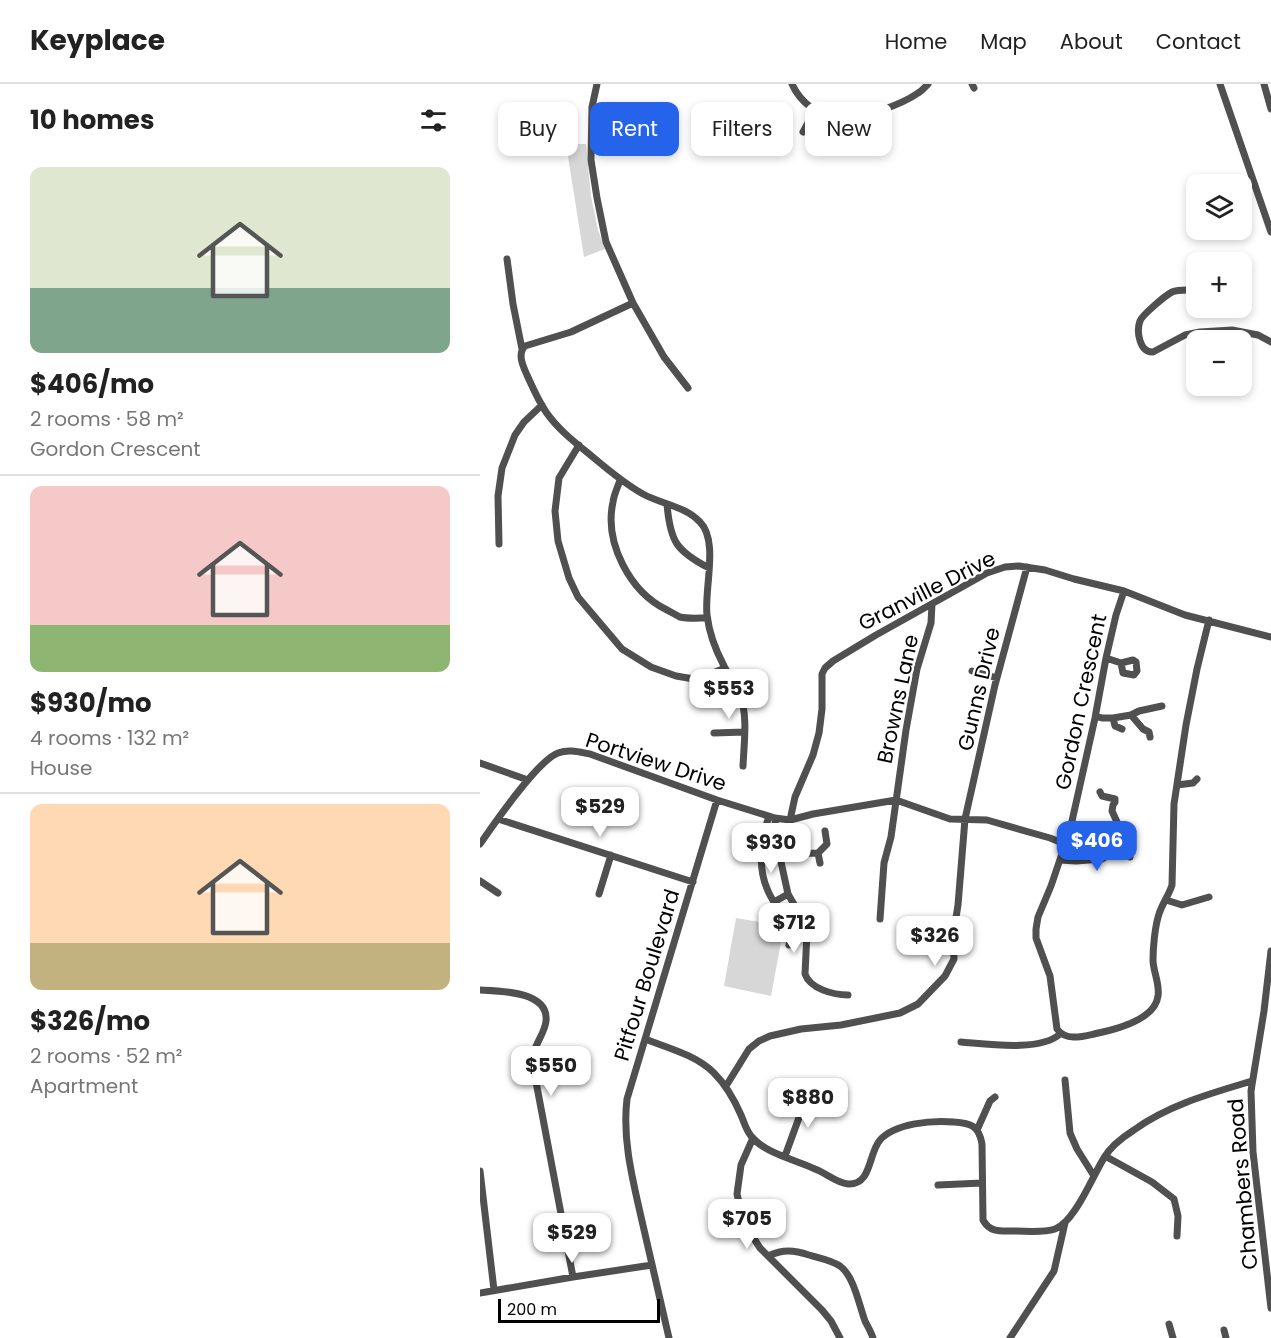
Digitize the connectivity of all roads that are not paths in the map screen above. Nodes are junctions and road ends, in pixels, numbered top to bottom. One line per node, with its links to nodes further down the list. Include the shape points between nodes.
1 (597, 84): 14 (street, via 591,149 597,198 606,242)
2 (792, 84): 6 (street)
3 (928, 84): 7 (street)
4 (1220, 84): 11 (street)
5 (1264, 84): 8 (street)
6 (805, 103)
7 (892, 106)
8 (1271, 109)
9 (805, 128): 10 (street)
10 (803, 132)
11 (1271, 232)
12 (507, 259): 16 (street)
13 (1186, 290): 15 (street, via 1173,292 1144,314 1138,330 1144,350 1153,352 1185,335 1200,332 1232,330)
14 (633, 303): 16 (street, via 571,333); 17 (street, via 664,357)
15 (1271, 342)
16 (522, 350): 18 (street, via 523,366)
17 (688, 388)
18 (542, 405): 19 (street); 22 (street, via 515,435 502,468)
19 (579, 445): 20 (street); 32 (street, via 559,478 555,511 558,541 578,597 622,649 651,667 694,678)
20 (620, 480): 21 (street); 27 (street, via 612,523 625,571 659,606 680,617)
21 (667, 504): 24 (street, via 669,525 681,551); 24 (street, via 689,513 706,530)
22 (499, 544)
23 (1028, 567): 25 (street, Granville Drive); 26 (street, Granville Drive, via 1005,567 987,573); 34 (street, Gunns Drive)
24 (709, 568): 27 (street)
25 (1124, 591): 28 (street, Granville Drive, via 1185,615); 30 (street, Gordon Crescent)
26 (932, 604): 50 (street, Browns Lane, via 931,623 916,669); 54 (street, Granville Drive, via 825,668 819,733)
27 (707, 618): 32 (street)
28 (1209, 620): 29 (street, Granville Drive); 47 (street)
29 (1271, 637)
30 (1106, 658): 31 (street); 37 (street, Gordon Crescent)
31 (1121, 663)
32 (725, 668): 40 (street, via 740,692)
33 (972, 671): 34 (street)
34 (997, 678): 53 (street, Gunns Drive)
35 (1162, 705): 36 (street)
36 (1131, 715): 38 (street); 42 (street)
37 (1096, 716): 38 (street); 57 (street, Gordon Crescent)
38 (1113, 718): 39 (street, via 1115,726)
39 (1122, 729)
40 (744, 732): 41 (street); 44 (street)
41 (714, 733)
42 (1150, 737)
43 (480, 763): 45 (street)
44 (743, 766)
45 (528, 780): 49 (street, Portview Drive, via 549,758 558,753 578,752); 52 (street, Portview Drive)
46 (1197, 780): 47 (street)
47 (1177, 785): 71 (street, via 1172,885)
48 (1100, 792): 58 (street, via 1101,796 1115,799 1112,811)
49 (717, 800): 51 (street, Portview Drive); 66 (street, Pitfour Boulevard)
50 (896, 800): 53 (street, via 950,819); 54 (street); 73 (street, Browns Lane, via 884,863)
51 (772, 817): 54 (street, Portview Drive); 59 (street); 72 (street, via 762,835 761,861 764,881)
52 (498, 819): 56 (street, Portview Drive); 61 (street)
53 (965, 819): 57 (street, via 987,820); 84 (street, Gunns Drive, via 954,960 945,976 918,1004 900,1013 801,1029 759,1041 749,1049)
54 (790, 820)
55 (825, 831): 60 (street, via 827,844)
56 (480, 844)
57 (1065, 844): 63 (street, Gordon Crescent)
58 (1127, 844): 62 (street); 63 (street, via 1102,859)
59 (780, 853): 60 (street); 69 (street)
60 (818, 853): 64 (street)
61 (611, 855): 66 (street); 68 (street)
62 (1130, 857)
63 (1060, 860): 79 (street, Gordon Crescent, via 1036,929 1050,976)
64 (820, 863)
65 (480, 881): 67 (street)
66 (693, 882): 80 (street, Pitfour Boulevard)
67 (498, 894)
68 (599, 894)
69 (788, 894): 72 (street); 78 (street, via 807,933 806,978 825,991)
70 (1209, 897): 71 (street, via 1182,905)
71 (1166, 900): 79 (street, via 1159,914 1155,940 1153,961 1159,995 1155,1006 1130,1024 1112,1030 1068,1038)
72 (774, 902): 74 (street, via 791,922)
73 (880, 919)
74 (789, 945)
75 (1271, 951): 76 (street, Chambers Road)
76 (1270, 963): 83 (street, Chambers Road)
77 (480, 990): 99 (street, via 522,994 546,1012 533,1066)
78 (848, 995)
79 (1060, 1034): 81 (street, via 1022,1046)
80 (645, 1039): 84 (street, via 694,1059); 98 (street, Pitfour Boulevard, via 625,1116 631,1173)
81 (961, 1042)
82 (1065, 1080): 92 (street, via 1070,1133)
83 (1252, 1081): 90 (street, via 1165,1112 1134,1130); 102 (street, Chambers Road, via 1253,1152)
84 (726, 1086): 88 (street)
85 (808, 1093): 89 (street)
86 (995, 1097): 87 (street)
87 (977, 1130): 89 (street, via 964,1122 946,1121 898,1128 880,1140 867,1174 855,1184 838,1182); 93 (street, via 982,1144)
88 (753, 1138): 89 (street); 97 (street, via 741,1165 737,1194 744,1223)
89 (785, 1156)
90 (1105, 1156): 92 (street); 96 (street, via 1174,1199)
91 (480, 1171): 100 (street)
92 (1094, 1176): 95 (street)
93 (982, 1183): 94 (street); 95 (street, via 983,1220 993,1230 1048,1231)
94 (938, 1185)
95 (1065, 1223): 107 (street, via 1054,1271)
96 (1177, 1236)
97 (768, 1256): 105 (street, via 822,1310); 106 (street, via 777,1251 797,1251 845,1270)
98 (652, 1265): 99 (street); 104 (street, Pitfour Boulevard)
99 (573, 1277): 100 (street)
100 (495, 1290): 101 (street)
101 (480, 1293)
102 (1271, 1308)
103 (1169, 1324): 108 (street)
104 (669, 1338)
105 (840, 1338)
106 (873, 1338)
107 (1010, 1338)
108 (1173, 1338)

